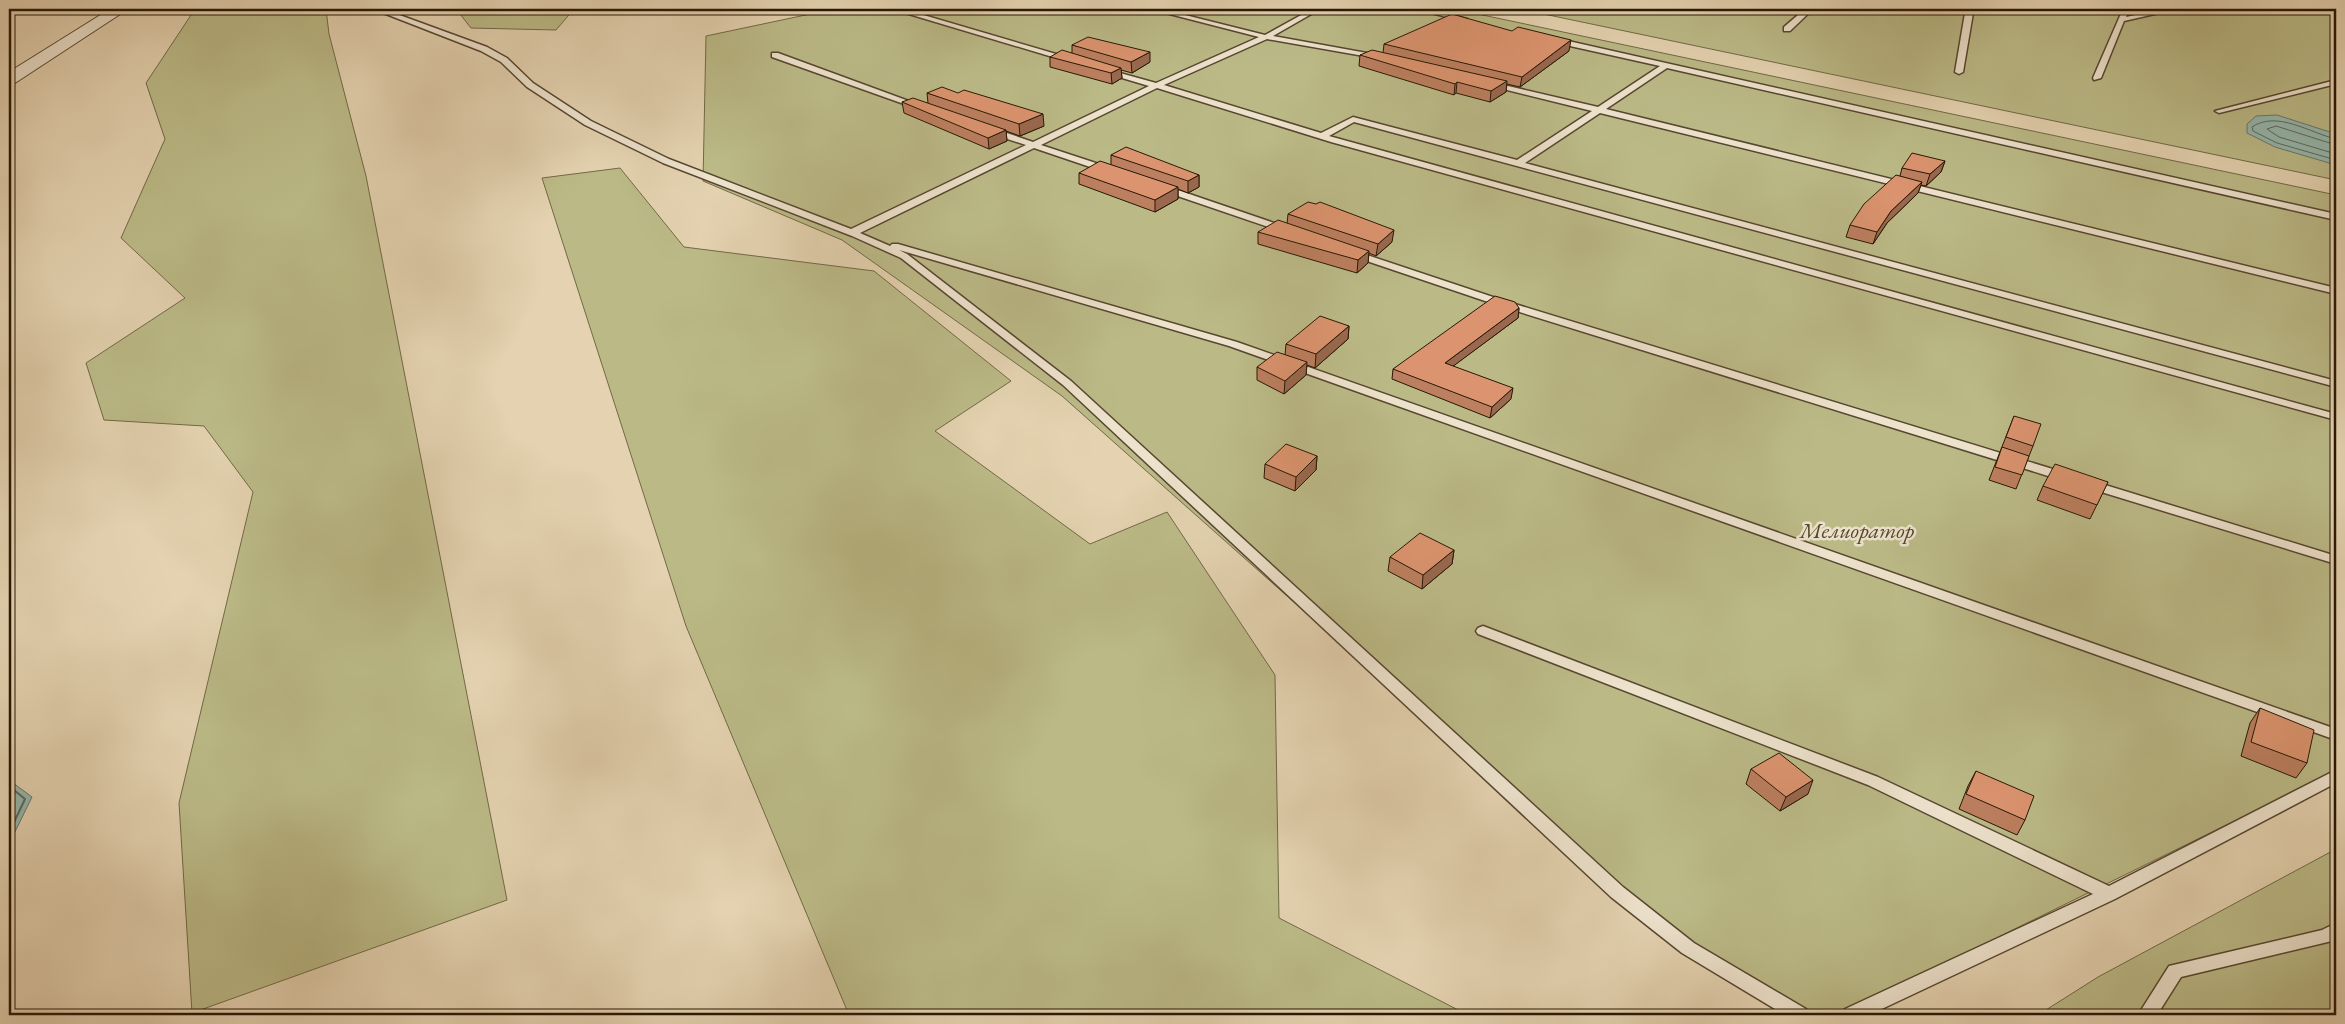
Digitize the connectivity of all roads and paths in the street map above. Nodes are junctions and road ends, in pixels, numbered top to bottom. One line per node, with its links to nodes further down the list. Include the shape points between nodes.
1 (120, 9): 23 (street)
2 (377, 9): 37 (lane, via 497,56 554,103 649,152)
3 (896, 9): 17 (lane)
4 (1153, 9): 14 (lane)
5 (1317, 9): 14 (lane)
6 (1419, 9): 12 (lane)
7 (1809, 9): 13 (lane)
8 (1972, 9): 21 (lane)
9 (2126, 9): 11 (lane)
10 (2173, 9): 11 (lane)
11 (2121, 20): 22 (lane)
12 (1476, 22)
13 (1787, 30)
14 (1266, 37): 18 (lane); 26 (lane)
15 (1542, 37): 20 (lane)
16 (775, 55): 28 (lane)
17 (1074, 60)
18 (1390, 60)
19 (1093, 66): 26 (lane)
20 (1665, 66): 27 (lane); 36 (lane)
21 (1959, 72)
22 (2097, 78)
23 (9, 79)
24 (1476, 80): 27 (lane)
25 (2336, 82): 29 (lane)
26 (1158, 85): 31 (lane); 32 (lane)
27 (1599, 110): 33 (lane); 40 (lane)
28 (932, 111)
29 (2219, 111)
30 (979, 127): 32 (lane)
31 (1322, 136): 33 (lane, via 1354,119); 42 (lane)
32 (1035, 145): 34 (lane); 37 (lane)
33 (1518, 163): 41 (lane)
34 (1119, 173)
35 (1156, 186): 38 (lane)
36 (2336, 217)
37 (851, 233): 45 (lane, via 1233,344); 49 (lane, via 904,256 1067,384 1617,892 1688,948)
38 (1296, 234)
39 (1343, 250): 43 (lane, via 1511,306)
40 (2336, 292)
41 (2336, 384)
42 (2336, 417)
43 (2336, 560)
44 (1483, 631): 47 (lane, via 1873,781)
45 (2336, 735)
46 (2336, 776): 47 (lane)
47 (2109, 894): 50 (lane)
48 (2333, 936): 51 (lane, via 2175,971)
49 (1800, 1015)
50 (1851, 1015)
51 (2147, 1015)

